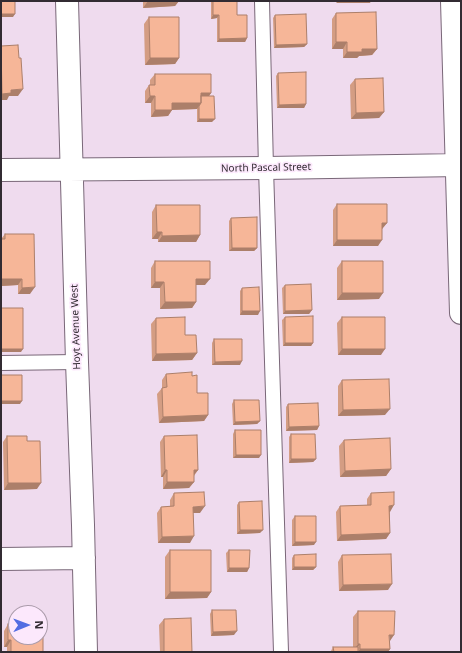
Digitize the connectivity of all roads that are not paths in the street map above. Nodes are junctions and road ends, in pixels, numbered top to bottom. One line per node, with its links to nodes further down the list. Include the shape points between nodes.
1 (67, 1): 6 (street, Hoyt Avenue West)
2 (262, 1): 5 (lane)
3 (452, 1): 4 (street)
4 (459, 165): 5 (street, North Pascal Street); 8 (street)
5 (266, 168): 6 (street, North Pascal Street); 14 (lane)
6 (72, 169): 7 (street, North Pascal Street); 9 (street, Hoyt Avenue West)
7 (1, 170)
8 (461, 313)
9 (77, 362): 10 (lane); 11 (street, Hoyt Avenue West)
10 (1, 363)
11 (84, 558): 12 (street); 13 (street, Hoyt Avenue West)
12 (1, 559)
13 (86, 652)
14 (281, 652)

